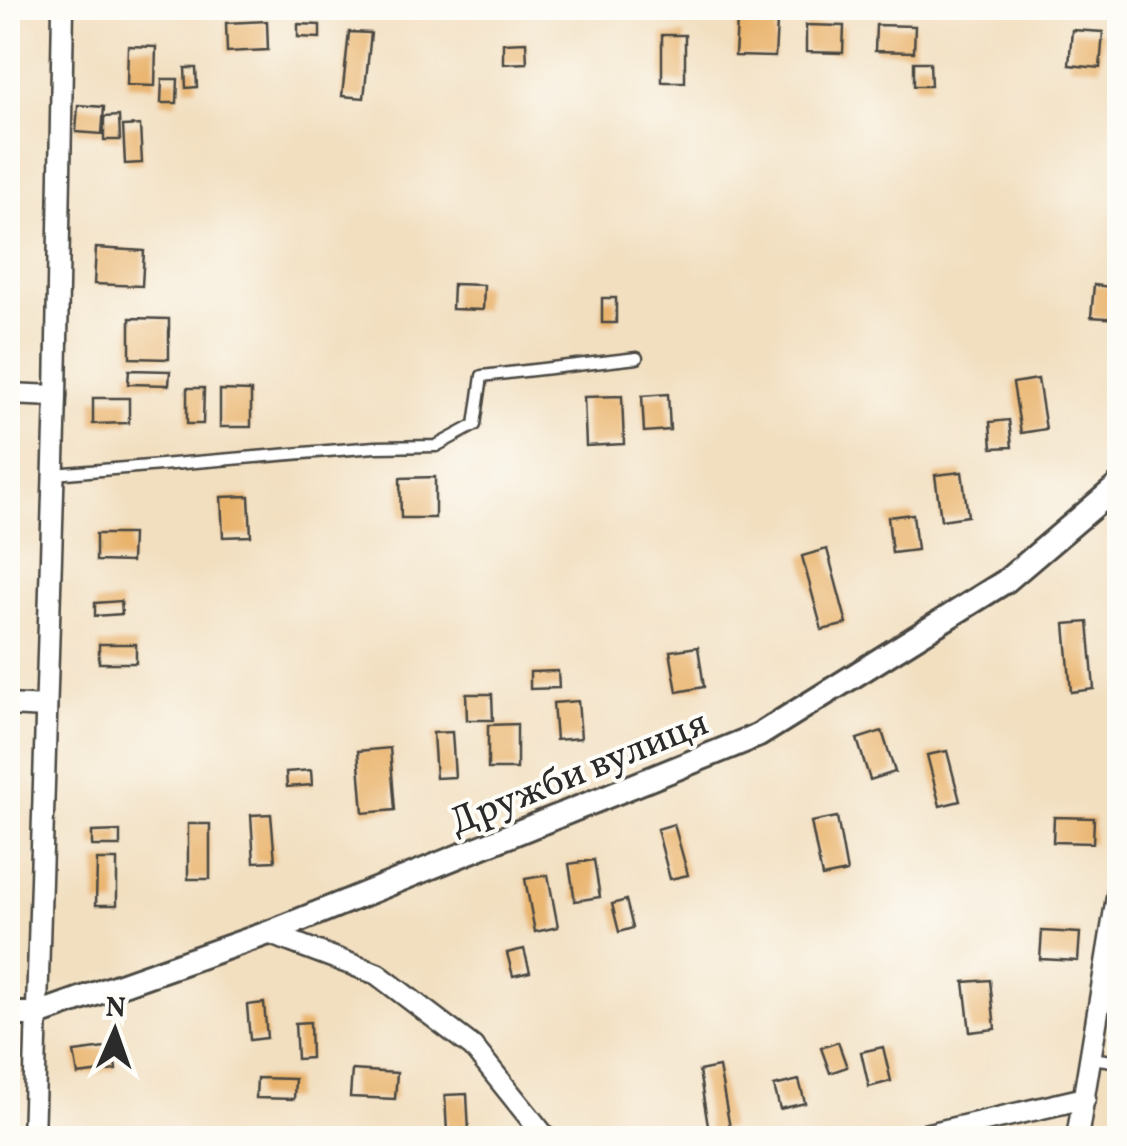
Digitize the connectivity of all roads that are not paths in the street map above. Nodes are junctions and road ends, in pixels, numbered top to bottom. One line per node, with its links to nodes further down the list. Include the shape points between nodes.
1 (64, 8): 4 (street)
2 (637, 358): 5 (lane, via 482,376 475,425 436,446)
3 (8, 394): 4 (street)
4 (56, 396): 5 (street)
5 (54, 474): 8 (street)
6 (1120, 484): 10 (street, Дружби вулиця, via 1006,581 759,736)
7 (8, 705): 8 (street)
8 (46, 707): 12 (street)
9 (1120, 879): 13 (street)
10 (268, 933): 12 (street, Дружби вулиця); 17 (street, via 376,974 473,1047)
11 (8, 1014): 12 (street, Дружби вулиця)
12 (38, 1014): 16 (street)
13 (1091, 1058): 14 (lane); 15 (street)
14 (1120, 1062)
15 (1085, 1098): 18 (street); 19 (street)
16 (33, 1138)
17 (546, 1138)
18 (911, 1138)
19 (1078, 1138)

